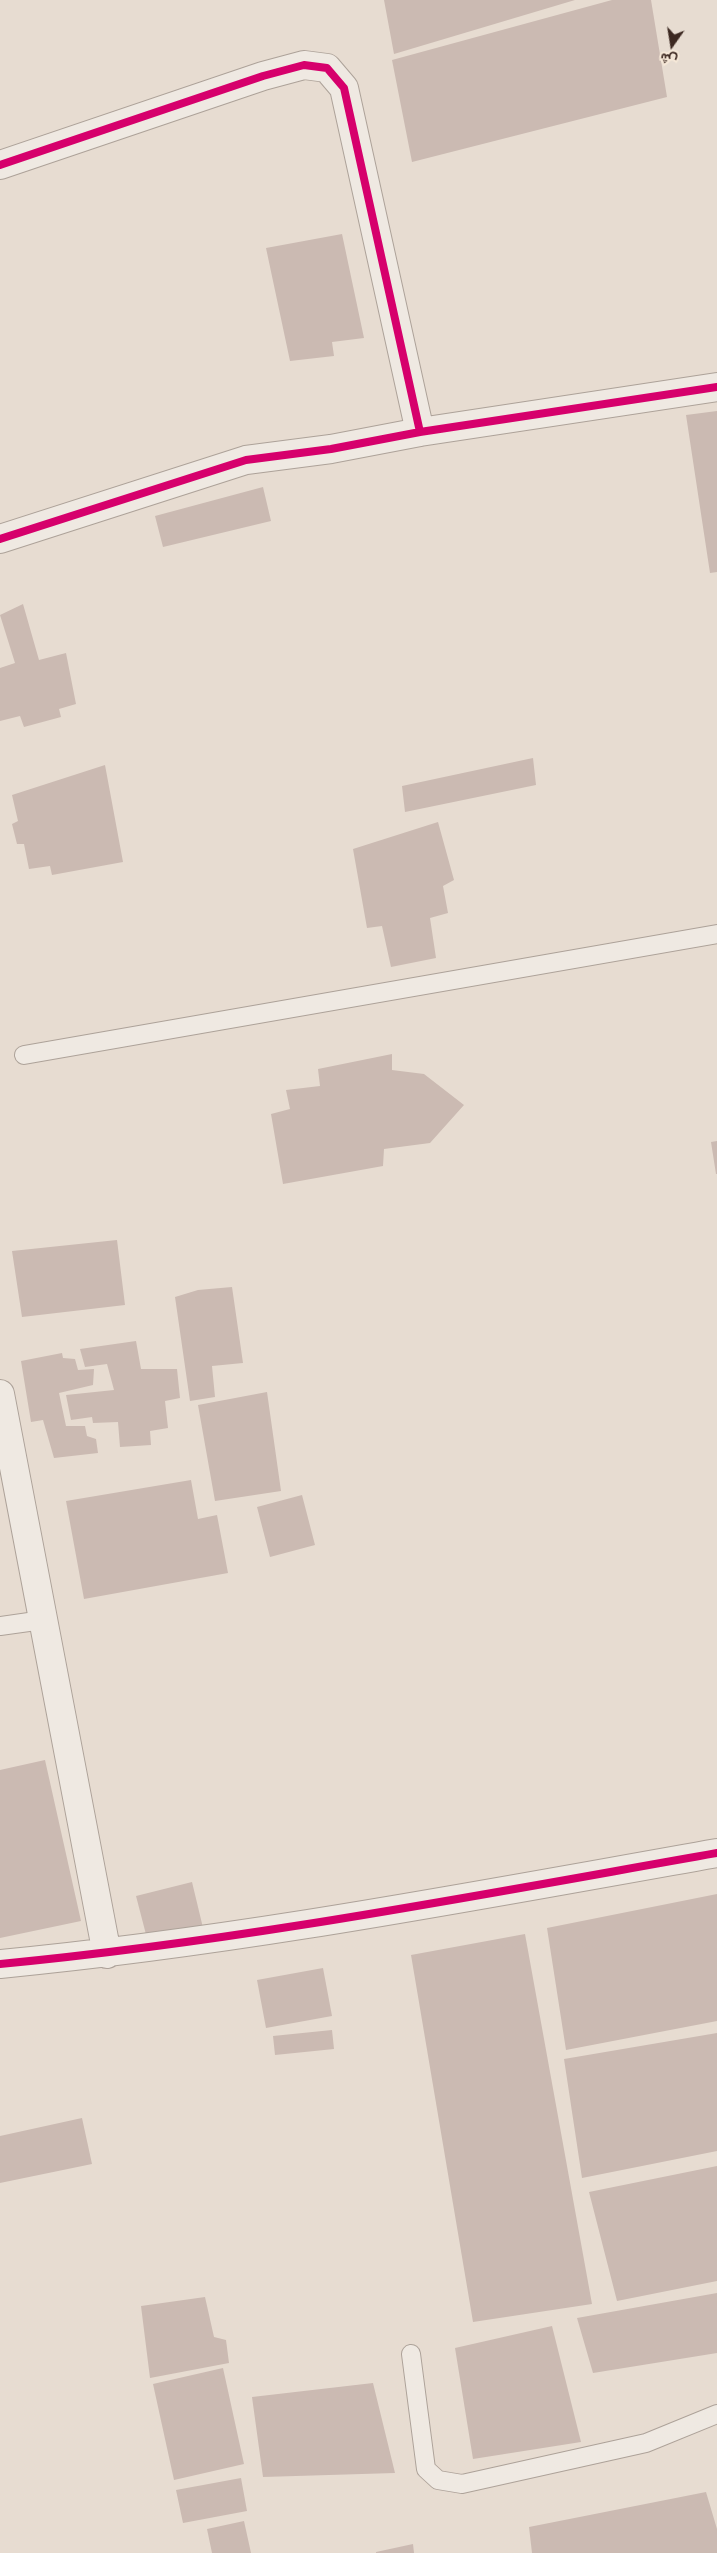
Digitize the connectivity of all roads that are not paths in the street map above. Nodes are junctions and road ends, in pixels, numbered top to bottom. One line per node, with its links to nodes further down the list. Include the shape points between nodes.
1 (0, 165): 3 (street, via 263,76 304,65 327,68 344,88)
2 (717, 387): 3 (street)
3 (420, 432): 4 (street, via 331,449 246,460)
4 (0, 539)
5 (717, 934): 6 (lane)
6 (24, 1055)
7 (0, 1394): 8 (street)
8 (43, 1620): 9 (lane); 11 (street)
9 (0, 1626)
10 (717, 1853): 11 (street, via 243,1936)
11 (107, 1954): 12 (street)
12 (0, 1964)
13 (411, 2354): 14 (lane, via 426,2469 438,2480 462,2484 646,2443)
14 (717, 2414)

